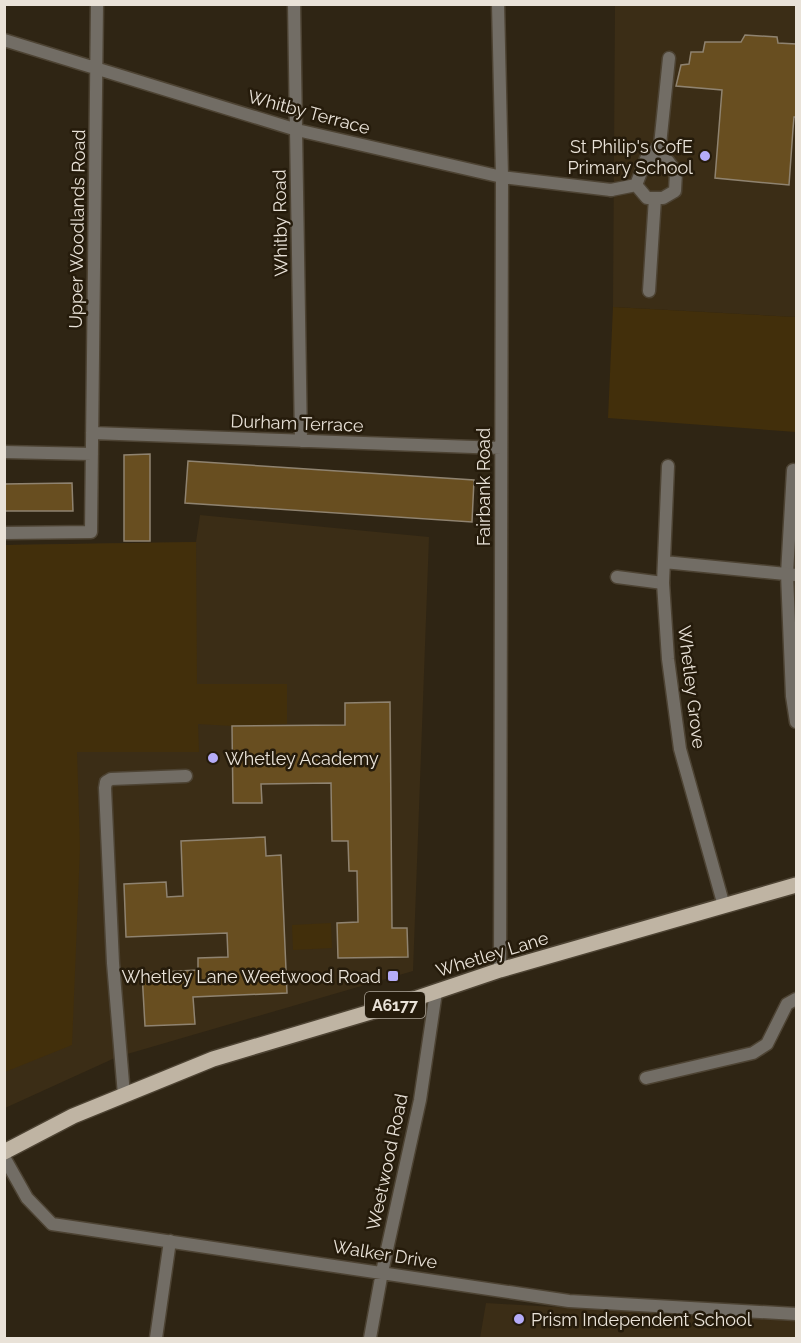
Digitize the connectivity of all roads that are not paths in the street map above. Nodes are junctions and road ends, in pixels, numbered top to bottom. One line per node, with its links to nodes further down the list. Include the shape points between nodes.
1 (97, 4): 6 (street, Upper Woodlands Road)
2 (294, 4): 7 (street, Whitby Road)
3 (498, 4): 9 (street, Fairbank Road)
4 (4, 40): 6 (street, Whitby Terrace)
5 (669, 58): 8 (street, via 660,145)
6 (96, 69): 7 (street, Whitby Terrace); 13 (street, Upper Woodlands Road)
7 (297, 130): 9 (street, Whitby Terrace); 14 (street, Whitby Road)
8 (646, 159): 10 (street); 11 (street, via 668,161 676,172 675,191)
9 (502, 177): 10 (street, Whitby Terrace, via 611,190); 15 (street, Fairbank Road)
10 (636, 185): 11 (street, via 647,198)
11 (655, 198): 12 (street)
12 (649, 291)
13 (92, 433): 14 (street, Durham Terrace); 17 (street, Upper Woodlands Road)
14 (301, 441): 15 (street, Durham Terrace)
15 (501, 448): 29 (street, Fairbank Road)
16 (4, 452): 17 (street)
17 (92, 454): 20 (street, Upper Woodlands Road, via 91,532)
18 (668, 466): 21 (street, Whetley Grove)
19 (796, 471): 22 (street, via 793,470)
20 (4, 533)
21 (664, 562): 22 (street); 24 (street, Whetley Grove)
22 (792, 574): 25 (street, via 792,696)
23 (617, 577): 24 (street)
24 (663, 583): 28 (street, Whetley Grove, via 680,748)
25 (796, 722)
26 (186, 776): 33 (street, via 106,782 113,963)
27 (796, 885): 28 (main road, Whetley Lane / A6177)
28 (724, 906): 29 (main road, Whetley Lane / A6177)
29 (500, 970): 30 (main road, Whetley Lane / A6177)
30 (436, 992): 33 (main road, Whetley Lane / A6177, via 213,1059); 36 (street, Weetwood Road, via 420,1100)
31 (796, 999): 32 (street, via 787,1004 767,1044 753,1053)
32 (646, 1078)
33 (124, 1095): 34 (main road, Whetley Lane / A6177, via 73,1116)
34 (4, 1154): 35 (street, Walker Drive, via 27,1198 52,1224)
35 (170, 1241): 36 (street, Walker Drive); 38 (street)
36 (382, 1272): 37 (street, Walker Drive, via 569,1301); 39 (street, Weetwood Road)
37 (796, 1314)
38 (156, 1338)
39 (370, 1338)

